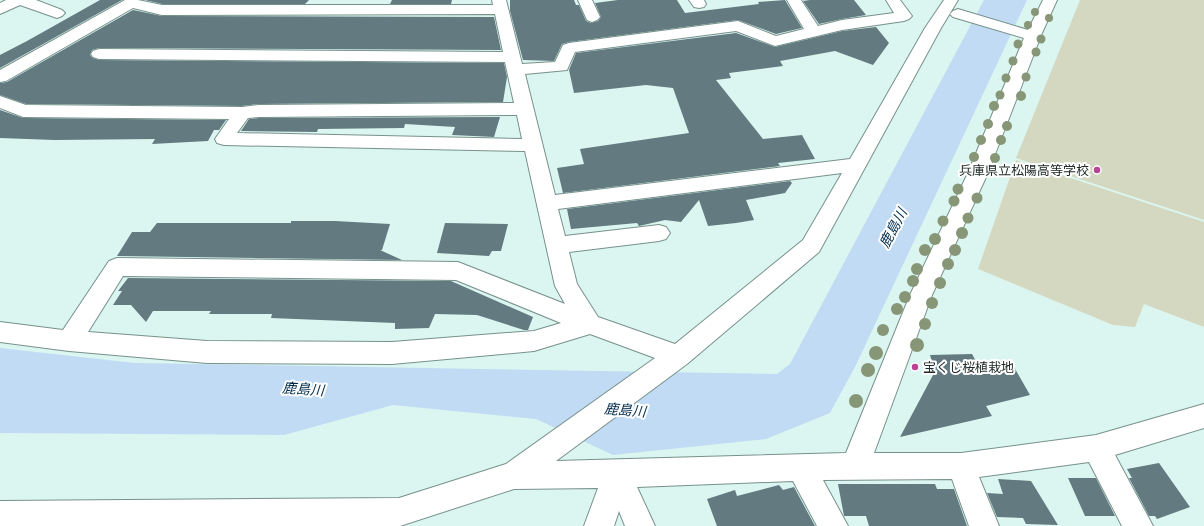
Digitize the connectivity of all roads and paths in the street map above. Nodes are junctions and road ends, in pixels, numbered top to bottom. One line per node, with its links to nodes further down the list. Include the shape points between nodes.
1 (18, 0): 10 (street)
2 (22, 0): 11 (street)
3 (585, 0): 13 (street)
4 (794, 0): 16 (street)
5 (893, 0): 14 (street)
6 (951, 0): 15 (street)
7 (1050, 0): 17 (street)
8 (500, 4): 9 (street); 19 (street)
9 (352, 5): 20 (street, via 162,10 131,3)
10 (0, 9)
11 (58, 13)
12 (958, 14): 17 (street)
13 (592, 16)
14 (904, 16): 15 (street); 16 (street)
15 (933, 28): 25 (street)
16 (814, 32): 19 (street, via 775,42 738,26 569,48 561,66)
17 (1033, 36): 35 (street, via 977,175 921,295)
18 (99, 54): 19 (street)
19 (514, 64): 22 (street)
20 (0, 77)
21 (0, 101): 23 (street, via 23,111)
22 (524, 109): 23 (street); 24 (street)
23 (242, 113): 24 (street, via 224,139)
24 (533, 145): 26 (street)
25 (856, 166): 26 (street); 32 (street, via 811,246)
26 (546, 203): 28 (street)
27 (658, 233): 28 (street)
28 (556, 245): 29 (street, via 566,286)
29 (590, 324): 31 (street, via 534,341 392,353 207,352); 31 (street, via 458,271 117,267); 32 (street)
30 (0, 332): 31 (street)
31 (69, 341)
32 (678, 356): 39 (street)
33 (1204, 416): 34 (street)
34 (1096, 448): 36 (street); 45 (street)
35 (855, 466): 36 (street); 37 (street)
36 (961, 466): 44 (street)
37 (800, 467): 38 (street); 43 (street)
38 (617, 474): 39 (street); 41 (street); 42 (street)
39 (514, 475): 40 (street, via 398,512)
40 (0, 515)
41 (599, 526)
42 (640, 526)
43 (833, 526)
44 (984, 526)
45 (1138, 526)

